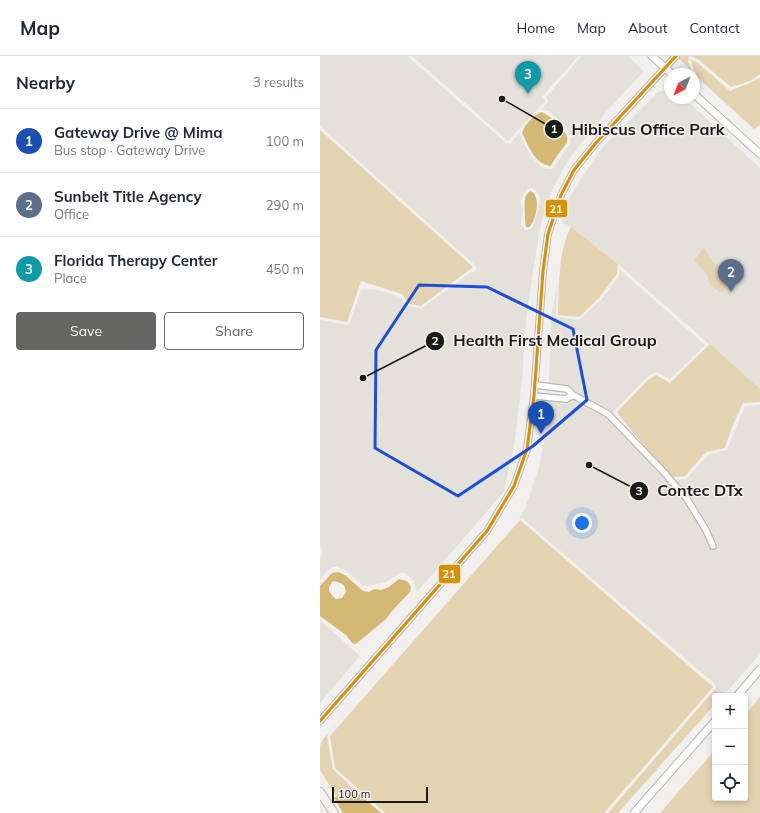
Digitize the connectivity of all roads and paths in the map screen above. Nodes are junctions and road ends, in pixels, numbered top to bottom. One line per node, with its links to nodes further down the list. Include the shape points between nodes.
1 (652, 56): 3 (street)
2 (676, 56): 3 (street)
3 (665, 68)
4 (664, 69): 7 (street, via 595,144 574,170 561,195 548,234 543,271)
5 (700, 99): 6 (street)
6 (760, 154)
7 (536, 385): 8 (street, via 567,389); 9 (street)
8 (573, 395): 9 (street, via 566,399); 10 (street, via 608,414 661,469 687,499)
9 (534, 396): 13 (street, via 527,449 514,486 487,531)
10 (713, 546)
11 (760, 669): 12 (street)
12 (740, 693)
13 (320, 721)
14 (712, 724): 17 (street)
15 (320, 792): 16 (main road)
16 (334, 813)
17 (634, 813)

